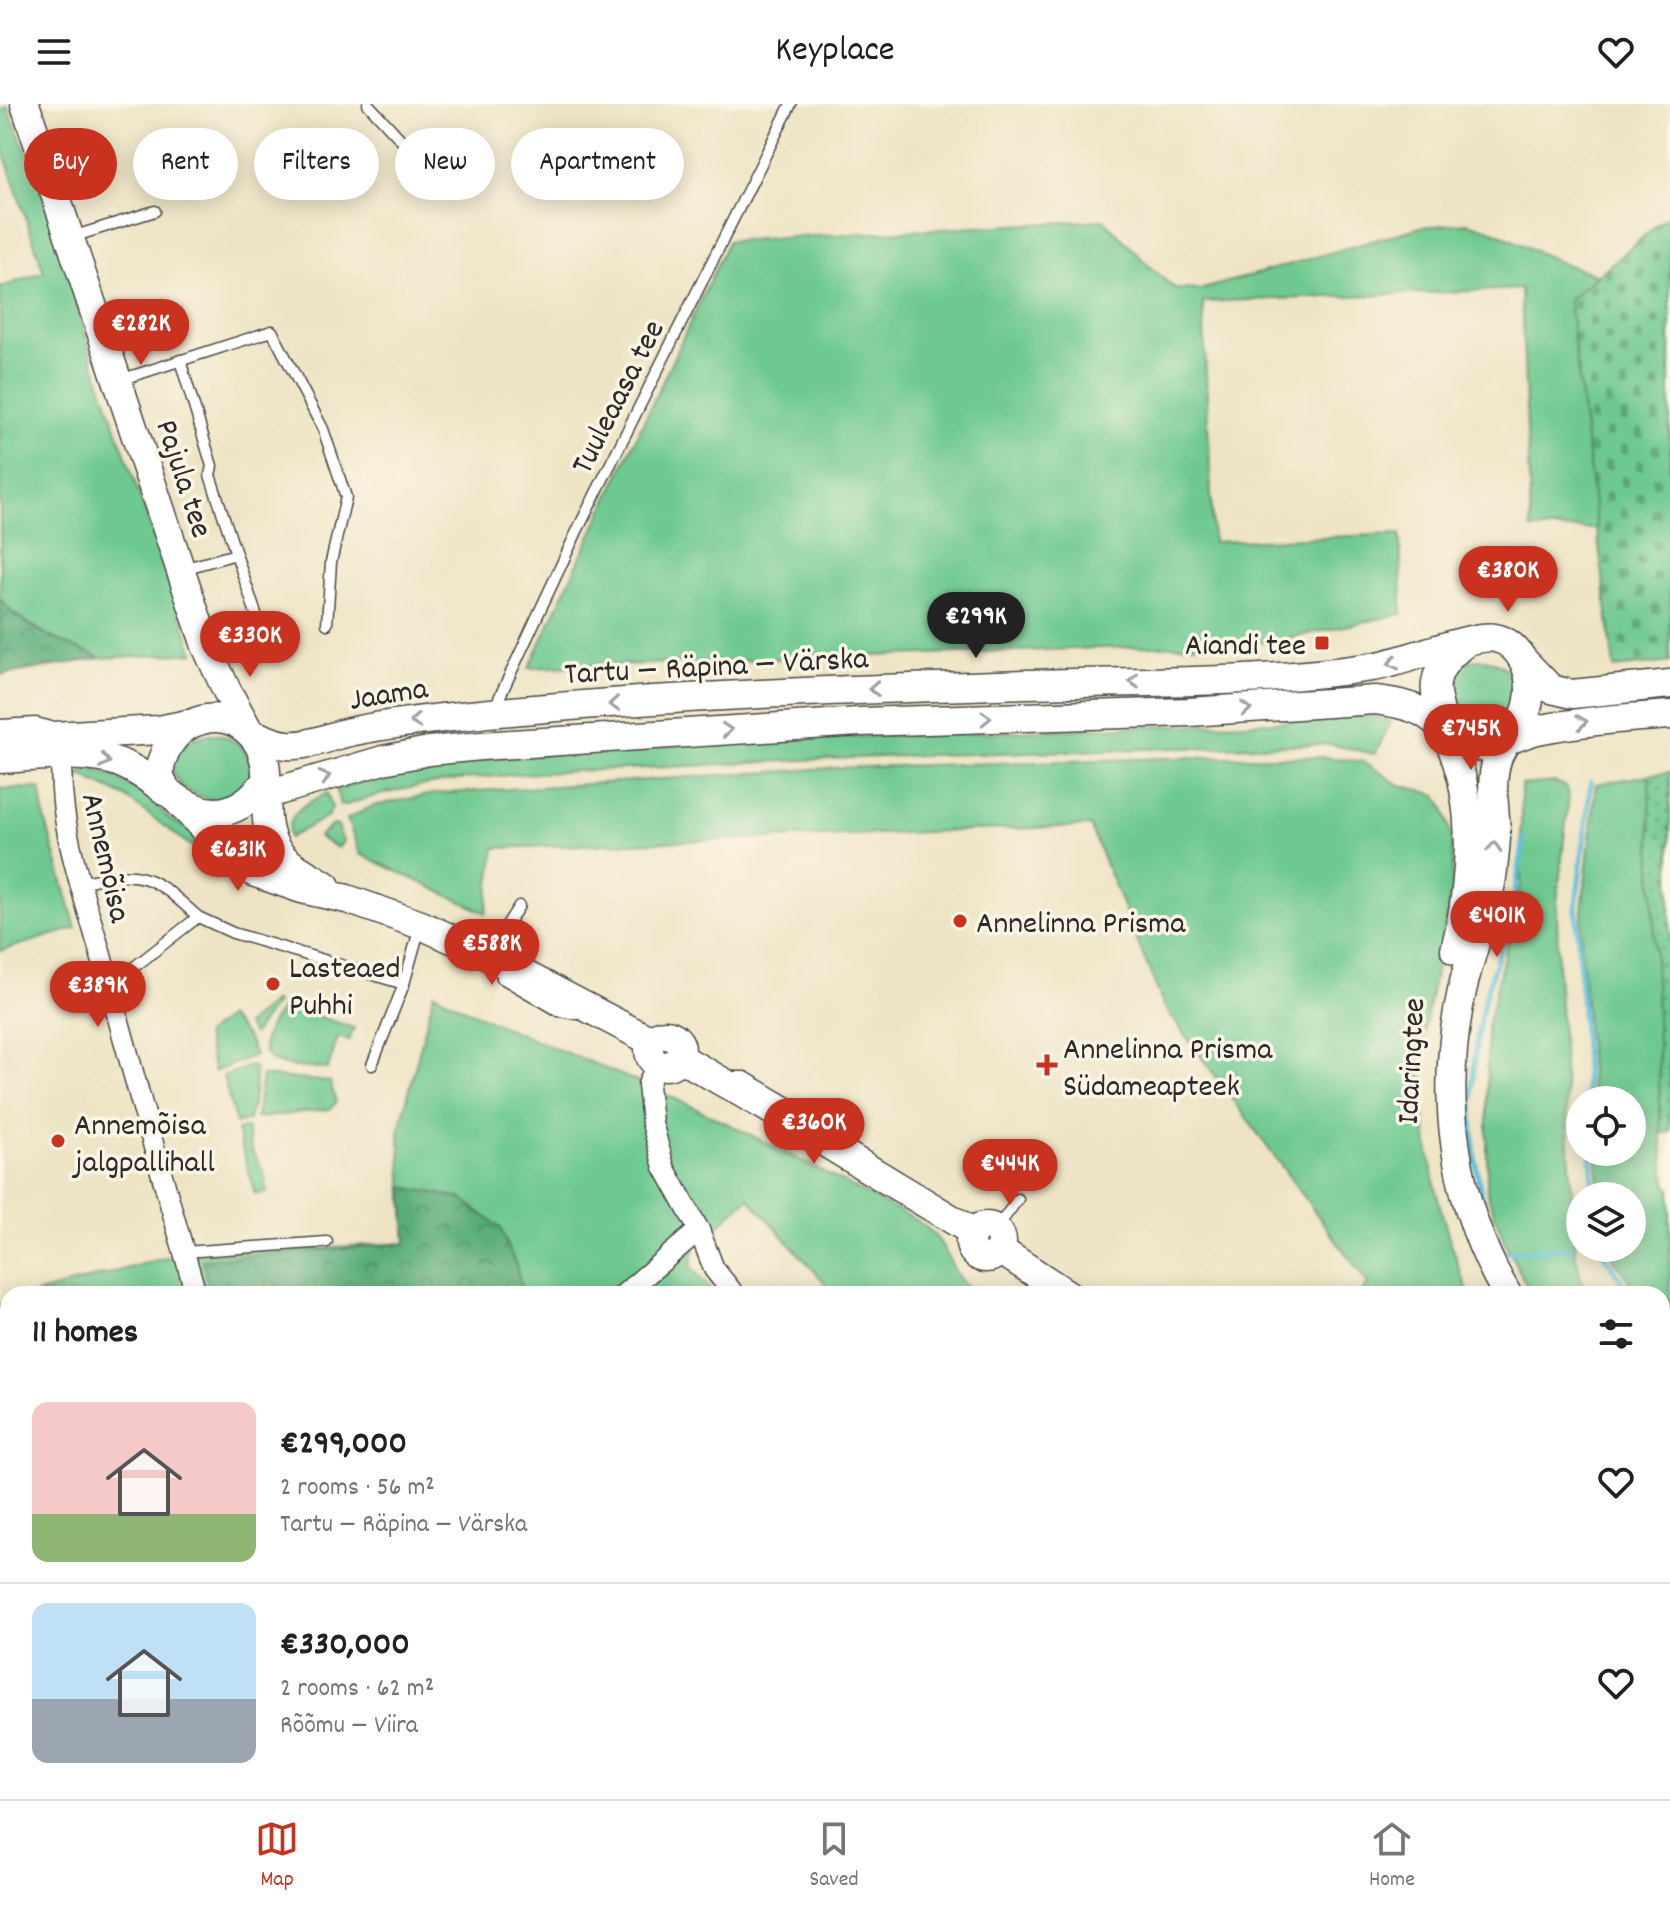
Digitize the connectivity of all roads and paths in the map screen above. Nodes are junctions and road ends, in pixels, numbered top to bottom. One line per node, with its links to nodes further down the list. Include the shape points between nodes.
1 (25, 104): 6 (main road, Pajula tee)
2 (368, 104): 4 (lane)
3 (791, 104): 17 (lane, Tuuleaasa tee)
4 (395, 133)
5 (155, 211): 6 (lane)
6 (70, 237): 8 (main road, Pajula tee)
7 (180, 360): 8 (lane); 9 (lane); 11 (lane, via 272,331 323,429 346,497 331,562)
8 (118, 380): 10 (main road, Pajula tee)
9 (236, 554): 10 (lane); 12 (lane)
10 (181, 569): 14 (main road, Pajula tee)
11 (327, 624)
12 (261, 629)
13 (1468, 641): 15 (main road, via 1497,638); 17 (main road, Tartu — Räpina — Värska, one-way to 17, via 1372,667 1235,679 890,688); 21 (main road, via 1449,656 1436,682)
14 (206, 646): 19 (main road, via 208,689); 22 (main road)
15 (1523, 659): 16 (main road, via 1551,689 1572,694); 24 (main road, via 1531,688 1520,725)
16 (1670, 684)
17 (492, 713): 22 (main road, Jaama, one-way to 22, via 395,723 306,745 282,745)
18 (1670, 715): 24 (main road, one-way to 18, via 1594,720)
19 (188, 724): 22 (main road, via 228,718); 25 (main road); 29 (main road, via 160,763 160,776)
20 (0, 725): 25 (lane, via 36,723)
21 (1448, 732): 24 (main road, via 1477,747); 26 (main road, Tartu — Räpina — Värska, one-way to 21, via 844,722 1205,712 1351,700 1397,703 1425,713); 49 (main road, Idaringtee, via 1469,832 1460,929 1438,1041 1437,1120 1447,1188)
22 (250, 733): 28 (main road, via 267,763)
23 (0, 739): 25 (main road)
24 (1506, 740): 50 (main road, Idaringtee, one-way to 24, via 1474,1229 1457,1172 1452,1064 1461,993 1491,881 1496,838 1493,783)
25 (71, 746): 27 (main road); 29 (main road, one-way to 29, via 133,770); 30 (street, Annemõisa, via 63,809)
26 (481, 746): 28 (main road, Jaama, one-way to 26, via 383,760)
27 (0, 759)
28 (261, 790): 29 (main road, via 238,806 214,811); 31 (main road, via 277,850)
29 (172, 796): 31 (main road, via 253,872)
30 (81, 883): 33 (lane, via 139,875); 37 (street, Annemõisa)
31 (347, 899): 34 (main road)
32 (519, 906): 35 (lane)
33 (198, 917): 36 (lane, via 233,933); 37 (lane)
34 (421, 925): 35 (main road); 36 (lane)
35 (476, 950): 38 (main road, via 608,1018)
36 (404, 984): 39 (lane)
37 (109, 987): 44 (street, Annemõisa)
38 (662, 1054): 41 (street, via 648,1085 652,1123 664,1167); 42 (main road, via 718,1078)
39 (372, 1065)
40 (1018, 1199): 42 (lane)
41 (699, 1230): 46 (street); 47 (street, via 714,1269)
42 (990, 1237): 48 (main road)
43 (327, 1242): 44 (lane)
44 (184, 1252): 45 (street, Annemõisa)
45 (194, 1286)
46 (633, 1286)
47 (728, 1286)
48 (1056, 1286)
49 (1480, 1286)
50 (1502, 1286)

